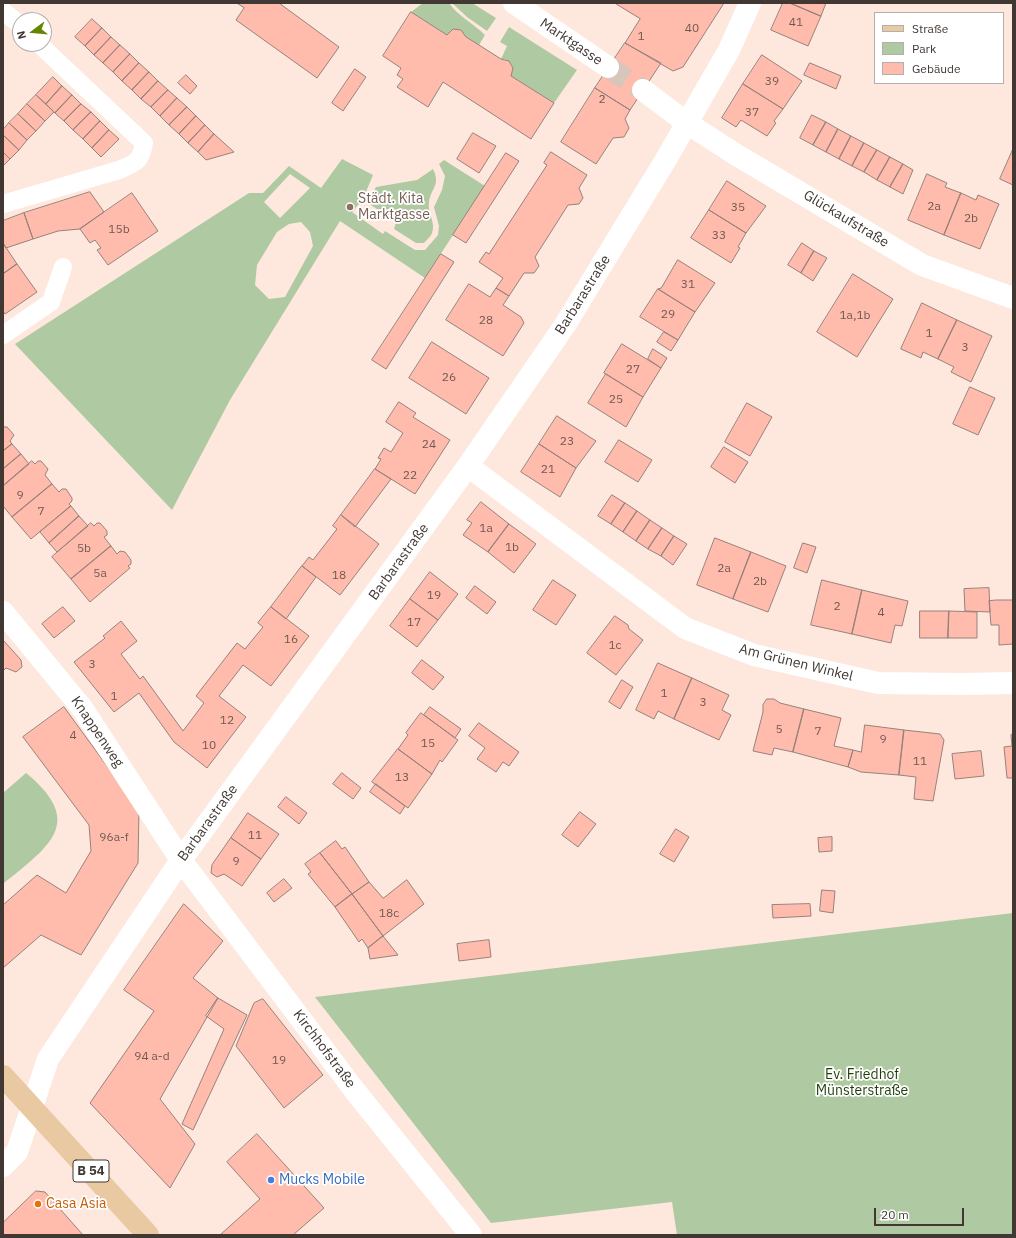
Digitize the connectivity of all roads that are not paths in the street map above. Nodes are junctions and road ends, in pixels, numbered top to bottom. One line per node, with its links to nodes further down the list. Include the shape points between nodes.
1 (514, 3): 6 (street, Marktgasse)
2 (750, 3): 8 (street, Barbarastraße, via 729,50)
3 (3, 11): 4 (lane)
4 (12, 18)
5 (47, 52): 9 (lane, via 144,143 142,155 136,162 119,170)
6 (608, 67)
7 (643, 90): 8 (street)
8 (687, 122): 11 (street, Glückaufstraße, via 735,154 922,265); 13 (street, Barbarastraße, via 565,325)
9 (3, 204)
10 (63, 267): 12 (lane, via 51,302)
11 (1013, 298)
12 (3, 335)
13 (468, 466): 15 (street, Am Grünen Winkel, via 685,628 754,655 878,683); 16 (street, Barbarastraße)
14 (3, 612): 16 (street, Knappenweg, via 82,708)
15 (1013, 683)
16 (181, 860): 18 (street, Barbarastraße, via 48,1059); 21 (street, Kirchhofstraße, via 355,1091)
17 (3, 1076): 18 (main road, B 54)
18 (32, 1109): 19 (street, Barbarastraße, via 17,1152); 20 (main road, B 54)
19 (3, 1166)
20 (148, 1235)
21 (471, 1235)

